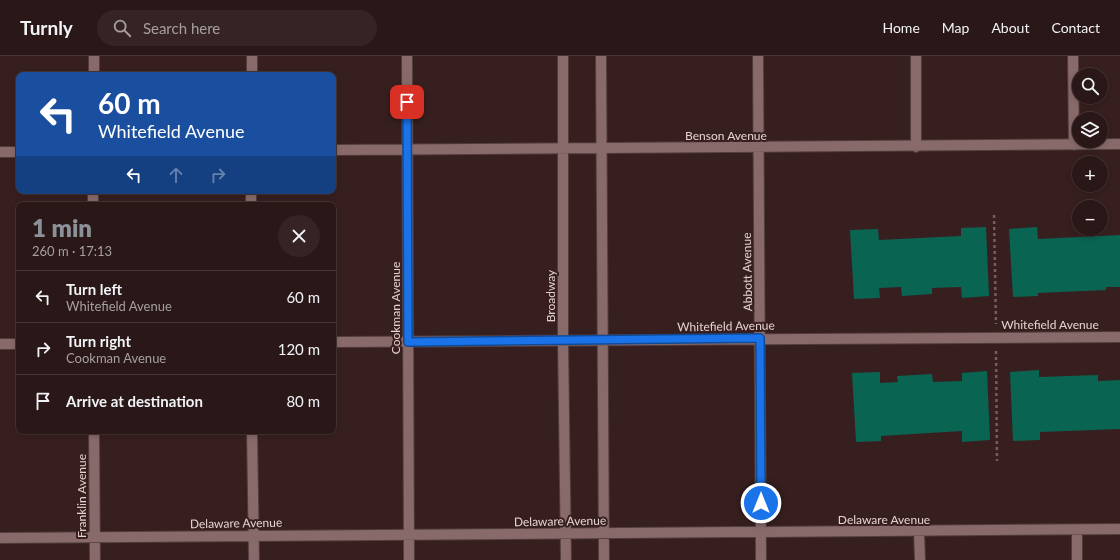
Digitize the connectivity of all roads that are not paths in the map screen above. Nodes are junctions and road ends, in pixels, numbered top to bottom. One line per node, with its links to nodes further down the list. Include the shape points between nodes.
1 (94, 56): 9 (street)
2 (252, 56): 10 (street)
3 (407, 56): 19 (street, Cookman Avenue)
4 (563, 56): 16 (street, Broadway)
5 (601, 56): 17 (street)
6 (758, 56): 18 (street, Abbott Avenue)
7 (916, 56): 15 (street)
8 (1073, 56): 11 (street)
9 (94, 72)
10 (252, 72)
11 (1074, 112)
12 (1108, 144): 13 (street, Benson Avenue)
13 (1120, 144)
14 (1072, 145): 15 (street, Benson Avenue)
15 (916, 147): 18 (street, Benson Avenue)
16 (563, 148): 17 (street, Benson Avenue); 19 (street, Benson Avenue); 25 (street, Broadway)
17 (601, 148): 18 (street, Benson Avenue); 26 (street)
18 (758, 148): 24 (street, Abbott Avenue)
19 (407, 149): 20 (street, Benson Avenue); 28 (street, Cookman Avenue)
20 (336, 150)
21 (0, 152): 22 (street)
22 (16, 152)
23 (1120, 337): 24 (street, Whitefield Avenue)
24 (760, 338): 26 (street, Whitefield Avenue); 35 (street, Abbott Avenue)
25 (563, 340): 26 (street, Whitefield Avenue); 28 (street, Whitefield Avenue); 37 (street, Broadway)
26 (601, 341): 38 (street)
27 (336, 342): 28 (street, Whitefield Avenue)
28 (408, 342): 39 (street, Cookman Avenue)
29 (0, 344): 30 (street)
30 (16, 344)
31 (94, 434): 42 (street, Franklin Avenue)
32 (252, 434): 40 (street)
33 (1120, 529): 34 (street, Delaware Avenue)
34 (1077, 530): 36 (street, Delaware Avenue); 50 (street)
35 (761, 532): 36 (street, Delaware Avenue); 38 (street, Delaware Avenue); 48 (street, Abbott Avenue)
36 (919, 532): 49 (street)
37 (566, 534): 38 (street, Delaware Avenue); 39 (street, Delaware Avenue); 46 (street, Broadway)
38 (604, 534): 47 (street)
39 (409, 535): 40 (street, Delaware Avenue); 45 (street, Cookman Avenue)
40 (254, 536): 42 (street, Delaware Avenue); 44 (street)
41 (0, 538): 42 (street, Delaware Avenue)
42 (95, 538): 43 (street, Franklin Avenue)
43 (95, 560)
44 (254, 560)
45 (409, 560)
46 (566, 560)
47 (604, 560)
48 (761, 560)
49 (920, 560)
50 (1077, 560)

